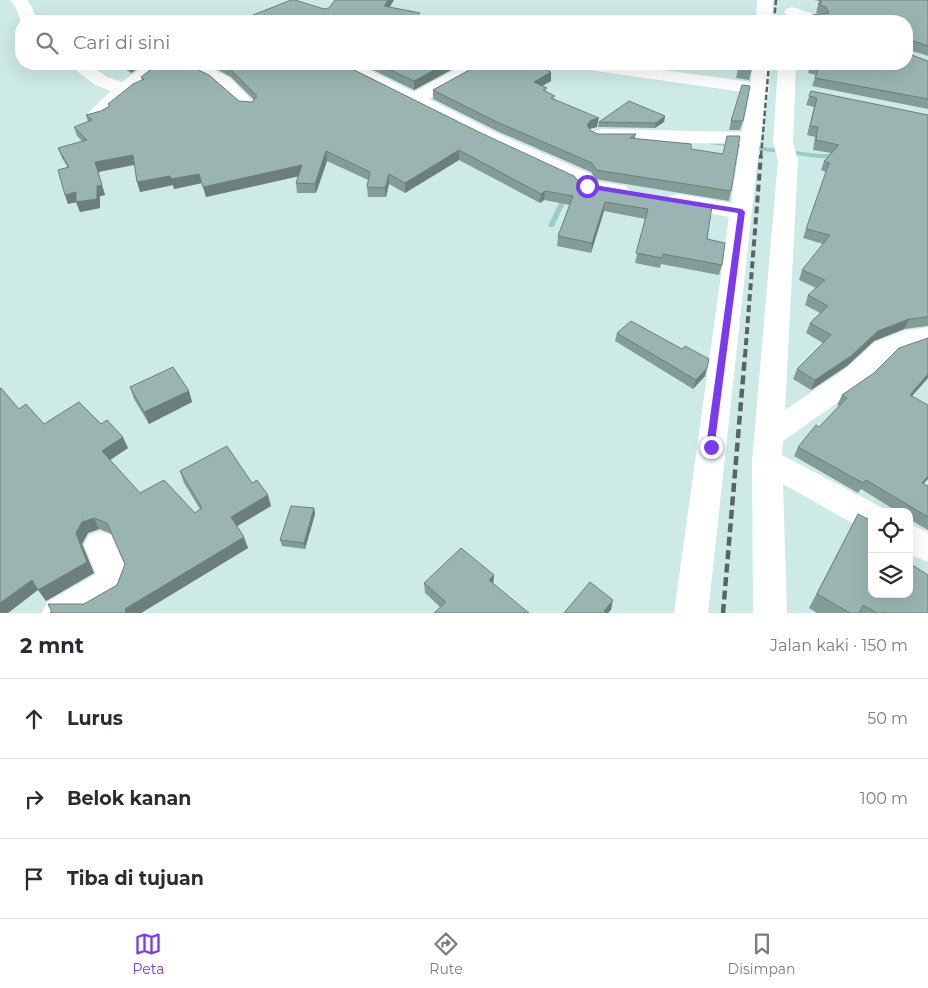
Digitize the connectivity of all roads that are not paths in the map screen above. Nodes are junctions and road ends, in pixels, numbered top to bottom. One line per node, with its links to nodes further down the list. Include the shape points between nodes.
1 (18, 0): 3 (street)
2 (765, 0): 4 (street)
3 (27, 15)
4 (764, 15)
5 (85, 70): 13 (street, via 101,81)
6 (157, 70): 13 (street, via 146,73)
7 (203, 70): 18 (street, via 225,82)
8 (356, 70): 17 (street)
9 (467, 70): 17 (street)
10 (625, 70): 14 (street)
11 (761, 70): 14 (street)
12 (787, 70): 15 (street)
13 (124, 89): 19 (street)
14 (760, 89): 21 (street)
15 (786, 89): 16 (street); 24 (street, via 786,152)
16 (805, 93)
17 (415, 99): 22 (street, via 582,179 587,186)
18 (247, 106)
19 (97, 114)
20 (597, 135): 21 (street, via 656,134)
21 (750, 146): 22 (street)
22 (742, 212): 30 (street)
23 (928, 336): 24 (street, via 904,340 884,349)
24 (768, 449): 25 (street); 31 (street)
25 (868, 515)
26 (913, 540): 28 (street)
27 (100, 545): 29 (street, via 113,575 109,584)
28 (928, 548)
29 (59, 613)
30 (690, 613)
31 (770, 613)

